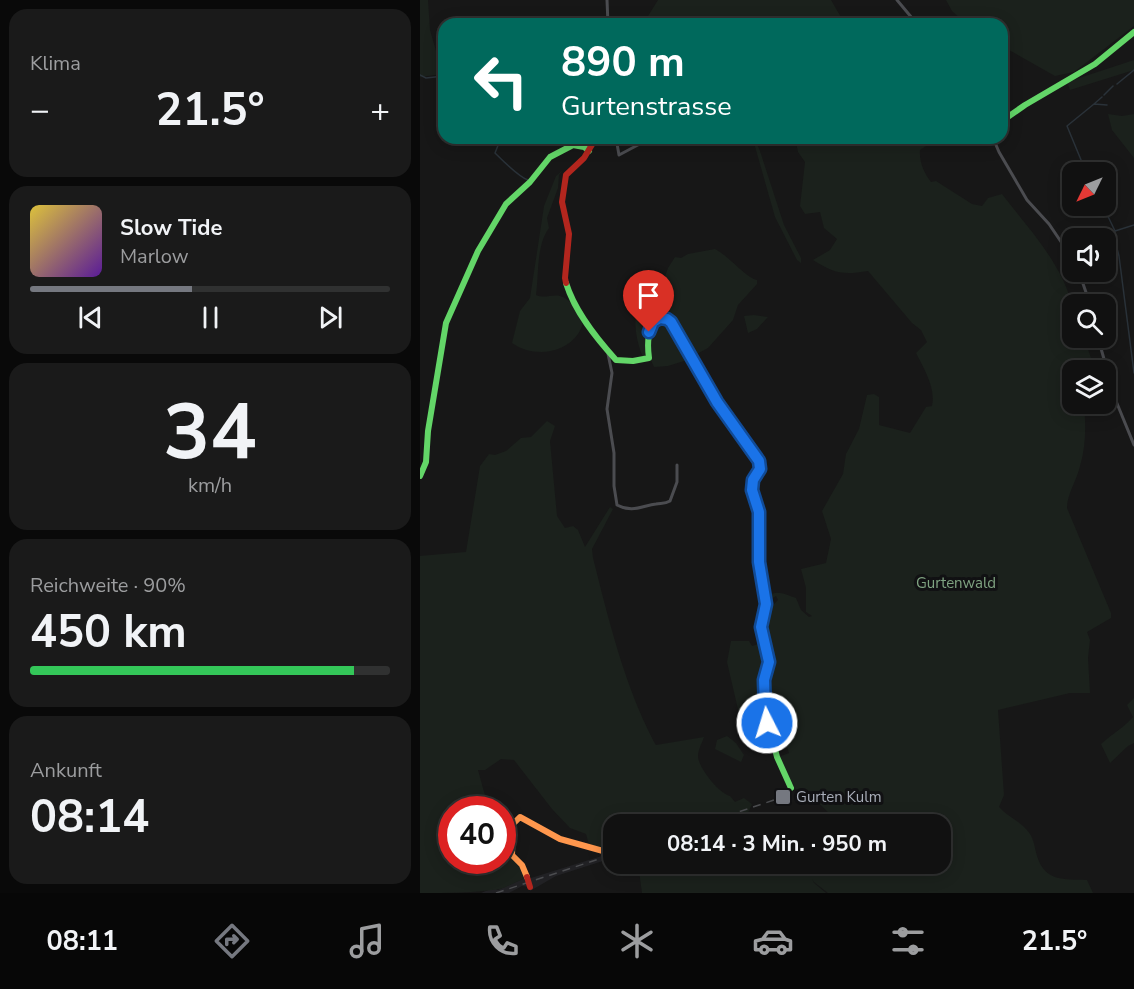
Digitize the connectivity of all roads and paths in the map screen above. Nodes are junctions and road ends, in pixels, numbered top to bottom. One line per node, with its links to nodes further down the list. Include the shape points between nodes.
1 (607, 0): 3 (street)
2 (897, 0): 4 (street)
3 (608, 18)
4 (912, 18)
5 (1134, 32): 6 (street, via 1095,64)
6 (1008, 116)
7 (592, 144): 11 (street)
8 (617, 144): 9 (street, via 619,155)
9 (640, 144)
10 (996, 144): 12 (street, via 1024,195)
11 (589, 150): 14 (street, via 566,175 562,202 569,234 565,278 569,292); 17 (street, via 573,145 550,157 506,204 478,251 446,323 425,466)
12 (1062, 243)
13 (1101, 348): 15 (street)
14 (608, 354): 16 (street, via 612,374 607,409 616,503 639,509 670,501 676,486); 18 (street, via 623,361 650,358 652,324 660,318 669,320 717,402 759,461 752,490 759,512 759,562 766,604 761,627 769,662 764,680 765,710 777,757)
15 (1134, 445)
16 (677, 465)
17 (420, 476)
18 (791, 788)
19 (603, 851): 20 (street, bridge, via 560,839 520,817 513,824 512,855 522,865)
20 (529, 890)

